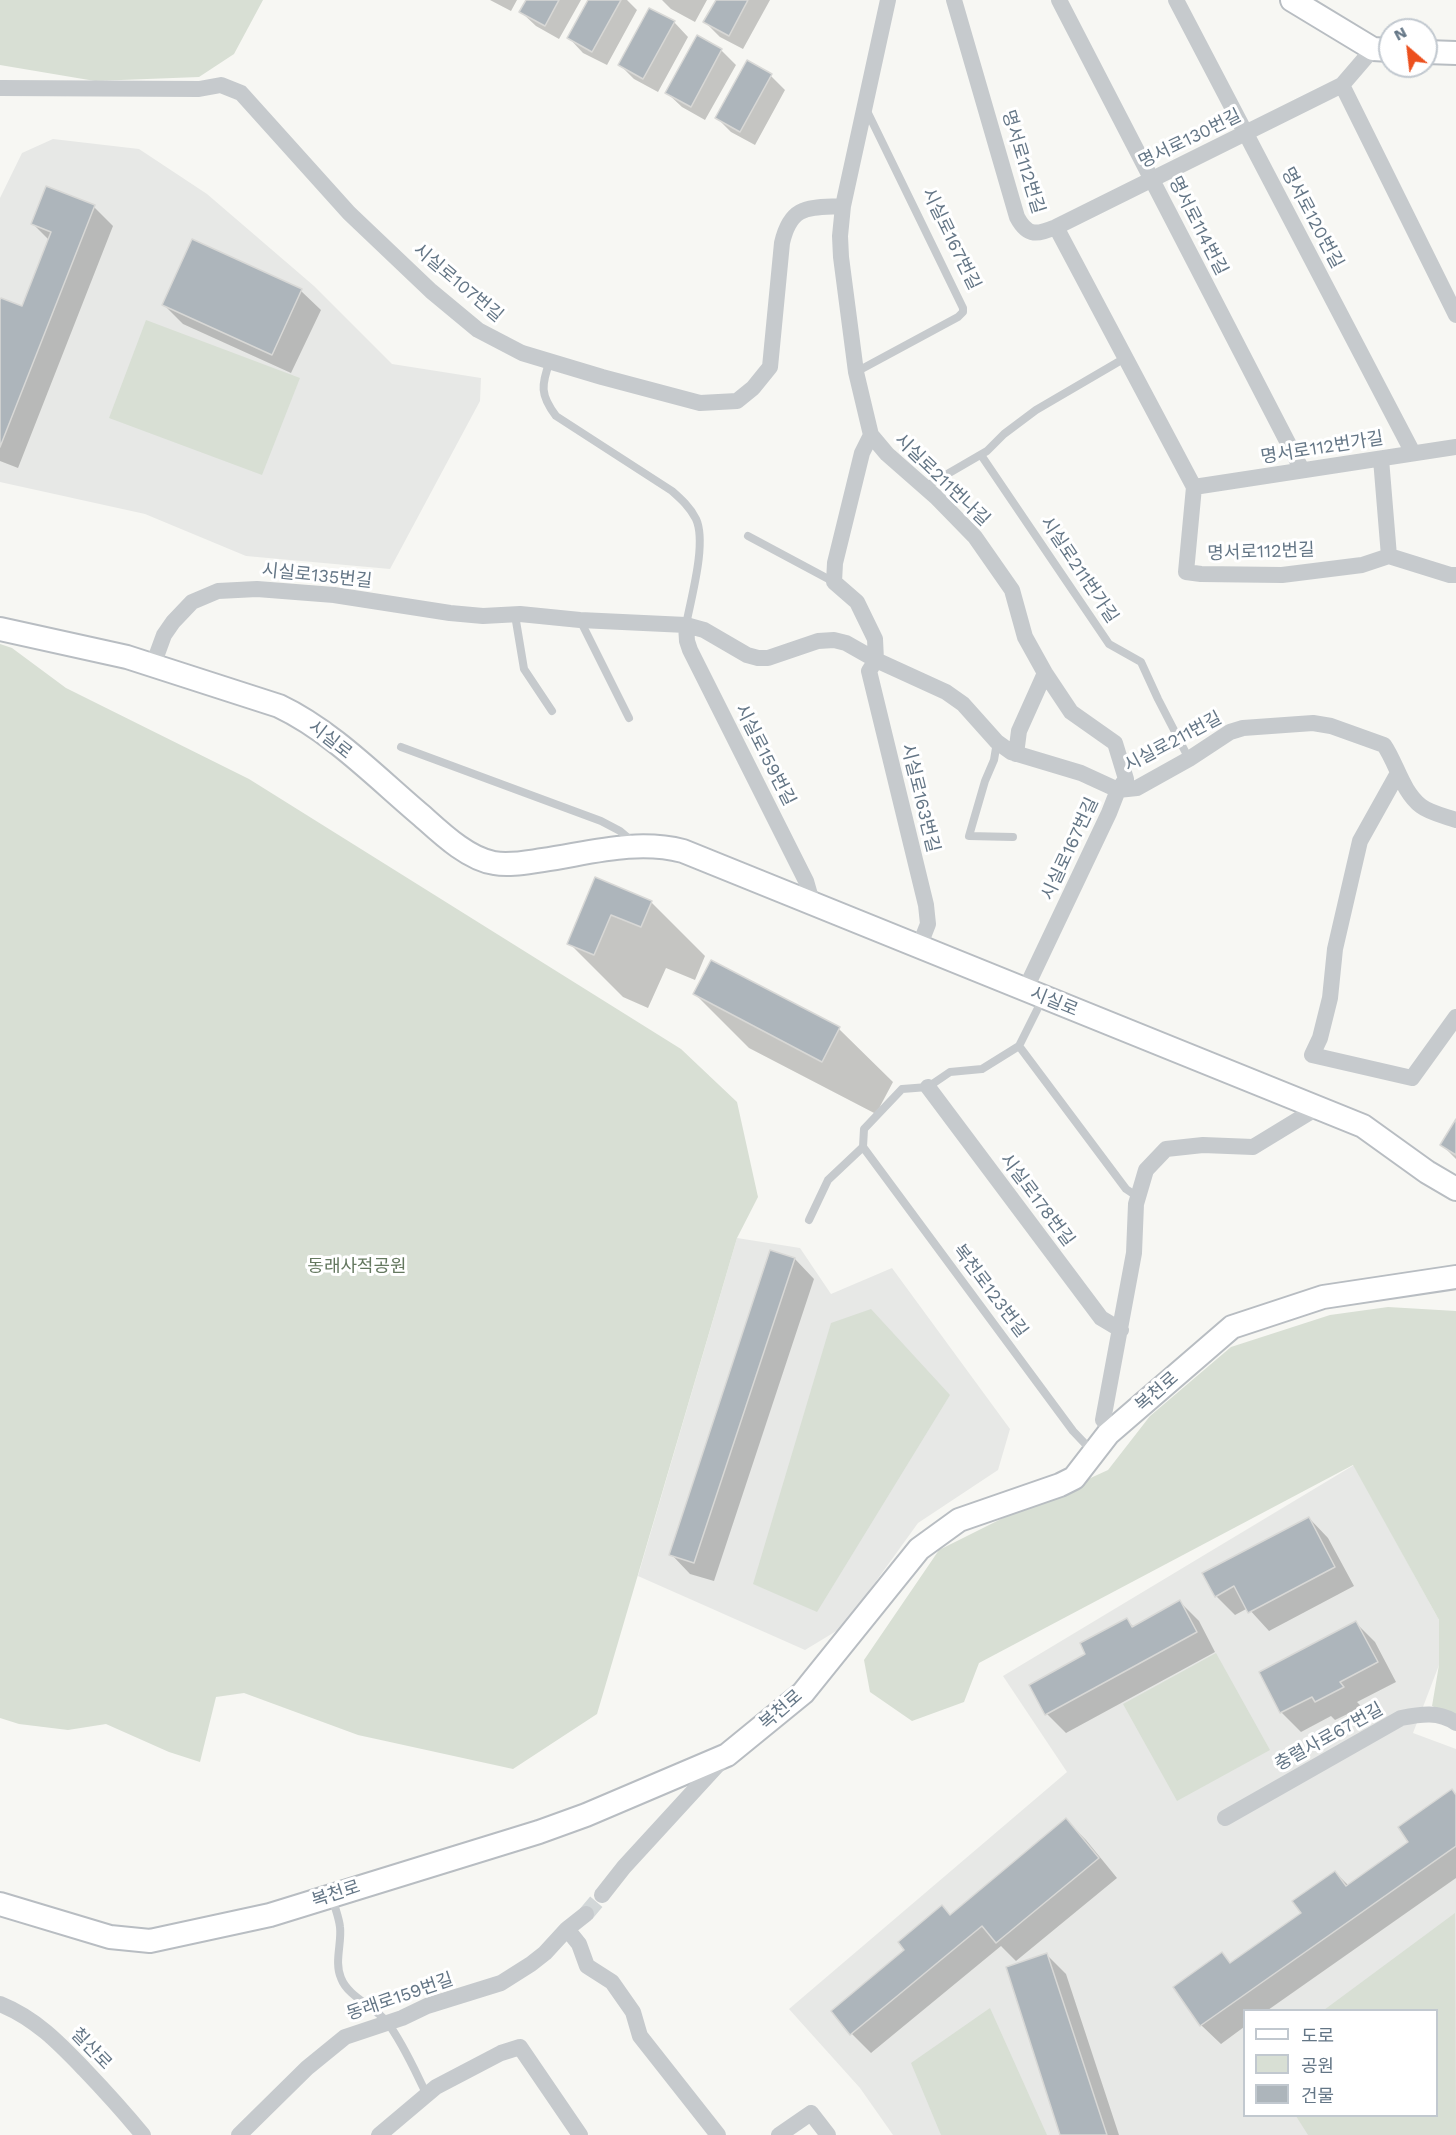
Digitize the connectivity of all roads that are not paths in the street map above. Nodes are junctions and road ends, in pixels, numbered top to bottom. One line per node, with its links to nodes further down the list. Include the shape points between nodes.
1 (888, 0): 12 (street)
2 (954, 0): 16 (street, 명서로112번길, via 1017,217 1028,231 1041,233)
3 (1059, 0): 14 (street, 명서로114번길)
4 (1176, 0): 13 (street, 명서로120번길)
5 (1292, 0): 6 (street)
6 (1378, 47)
7 (1438, 52): 9 (street)
8 (1378, 53): 10 (street, 명서로130번길)
9 (1456, 53)
10 (1342, 85): 13 (street, 명서로130번길); 17 (street)
11 (0, 88): 19 (street, 시실로107번길, via 221,85 241,93 348,213 431,291 478,330)
12 (864, 106): 15 (street); 20 (lane, 시실로167번길, via 963,312)
13 (1246, 133): 14 (street, 명서로130번길); 23 (street, 명서로120번길)
14 (1152, 179): 16 (street, 명서로130번길); 26 (street, 명서로114번길)
15 (843, 206): 19 (street, 시실로107번길, via 811,208 791,218 782,243 770,367 737,401 700,403); 20 (street, via 841,257)
16 (1056, 227): 18 (street, 명서로112번길)
17 (1456, 315)
18 (1125, 358): 24 (lane, via 1036,410); 28 (street, 명서로112번길)
19 (550, 361): 35 (lane, via 542,386 556,416 672,491 695,518 700,544)
20 (856, 372): 21 (street)
21 (871, 435): 27 (street, 시실로211번나길, via 886,454); 32 (street, via 862,453 835,563)
22 (1456, 447): 23 (street, 명서로112번가길)
23 (1413, 453): 25 (street, 명서로112번가길)
24 (981, 455): 27 (lane); 45 (lane, 시실로211번가길, via 1109,644 1141,662)
25 (1381, 459): 26 (street, 명서로112번가길); 30 (street)
26 (1302, 470): 28 (street, 명서로112번가길)
27 (925, 487): 39 (street, 시실로211번나길, via 975,537 1012,590 1025,638)
28 (1194, 487): 30 (street, 명서로112번길, via 1186,572 1282,574 1362,565)
29 (748, 536): 32 (lane)
30 (1389, 556): 31 (street)
31 (1456, 575)
32 (834, 582): 37 (street, via 857,602 875,639)
33 (515, 615): 34 (street, 시실로135번길); 38 (street, 시실로135번길, via 461,614 300,592 218,591 192,602 173,622); 40 (lane, via 524,669)
34 (579, 620): 35 (street, 시실로135번길); 41 (lane)
35 (686, 625): 37 (street, 시실로135번길, via 758,658 834,640); 51 (street, 시실로159번길, via 690,650 806,881)
36 (0, 629): 38 (street, 시실로)
37 (876, 660): 42 (street, 시실로167번길, via 946,692 963,704); 52 (street, 시실로163번길, via 869,671 926,905 928,924)
38 (153, 665): 50 (street, 시실로, via 279,706 309,722 460,848 493,863 518,864)
39 (1045, 673): 44 (street, via 1019,731); 47 (street, 시실로211번나길, via 1071,712 1114,743 1126,779)
40 (552, 711)
41 (629, 718)
42 (997, 742): 44 (street, 시실로167번길); 49 (lane, via 969,836)
43 (401, 747): 50 (lane, via 601,820)
44 (1016, 754): 47 (street, 시실로167번길, via 1081,773)
45 (1189, 759): 46 (street, 시실로211번길, via 1230,732 1313,723 1384,745); 47 (street, 시실로211번길, via 1137,788)
46 (1398, 773): 48 (street, 시실로211번길, via 1423,808); 54 (street, via 1360,841 1335,949 1330,998 1312,1055 1412,1078)
47 (1118, 790): 53 (street, 시실로167번길)
48 (1456, 820)
49 (1013, 837)
50 (638, 846): 51 (street, 시실로, via 683,851)
51 (812, 902): 52 (street, 시실로)
52 (919, 947): 53 (street, 시실로)
53 (1034, 993): 55 (lane); 57 (street, 시실로)
54 (1456, 1017)
55 (1019, 1046): 56 (lane, via 982,1069 951,1072); 60 (lane, via 1126,1188)
56 (928, 1087): 58 (lane, via 902,1089 864,1129); 63 (street, 시실로178번길, via 1101,1318)
57 (1317, 1108): 59 (street, 시실로, via 1363,1126); 60 (street, via 1253,1147 1203,1145 1166,1149 1146,1170)
58 (863, 1147): 61 (lane, via 828,1180); 65 (lane, 복천로123번길, via 1073,1431)
59 (1456, 1190)
60 (1138, 1197): 63 (street, via 1134,1253)
61 (809, 1220)
62 (1456, 1277): 64 (street, 복천로, via 1323,1297 1232,1327)
63 (1120, 1330): 64 (street, via 1103,1420)
64 (1113, 1429): 65 (street, 복천로)
65 (1094, 1452): 67 (street, 복천로, via 1074,1478 959,1520 919,1549 803,1692)
66 (1456, 1723): 68 (street, 충렬사로67번길, via 1424,1713 1401,1718)
67 (727, 1755): 69 (street); 70 (street, 복천로, via 539,1832)
68 (1225, 1818)
69 (602, 1895)
70 (332, 1896): 71 (street, 복천로, via 270,1915 150,1941 110,1937); 75 (lane, via 340,1927 341,1979)
71 (0, 1904)
72 (586, 1914): 73 (street, 동래로159번길)
73 (567, 1929): 75 (street, 동래로159번길, via 531,1964 501,1983); 81 (street, via 579,1944 587,1966 612,1982 633,2012 640,2036)
74 (0, 2004): 77 (street, 칠산로, via 15,2010 54,2039 126,2112)
75 (387, 2023): 76 (lane); 78 (street, 동래로159번길, via 345,2037 307,2068)
76 (427, 2095): 79 (street); 80 (street, via 501,2053 520,2048)
77 (143, 2135)
78 (239, 2135)
79 (380, 2135)
80 (580, 2135)
81 (718, 2135)
82 (779, 2135): 83 (street, via 811,2113)
83 (828, 2135)

